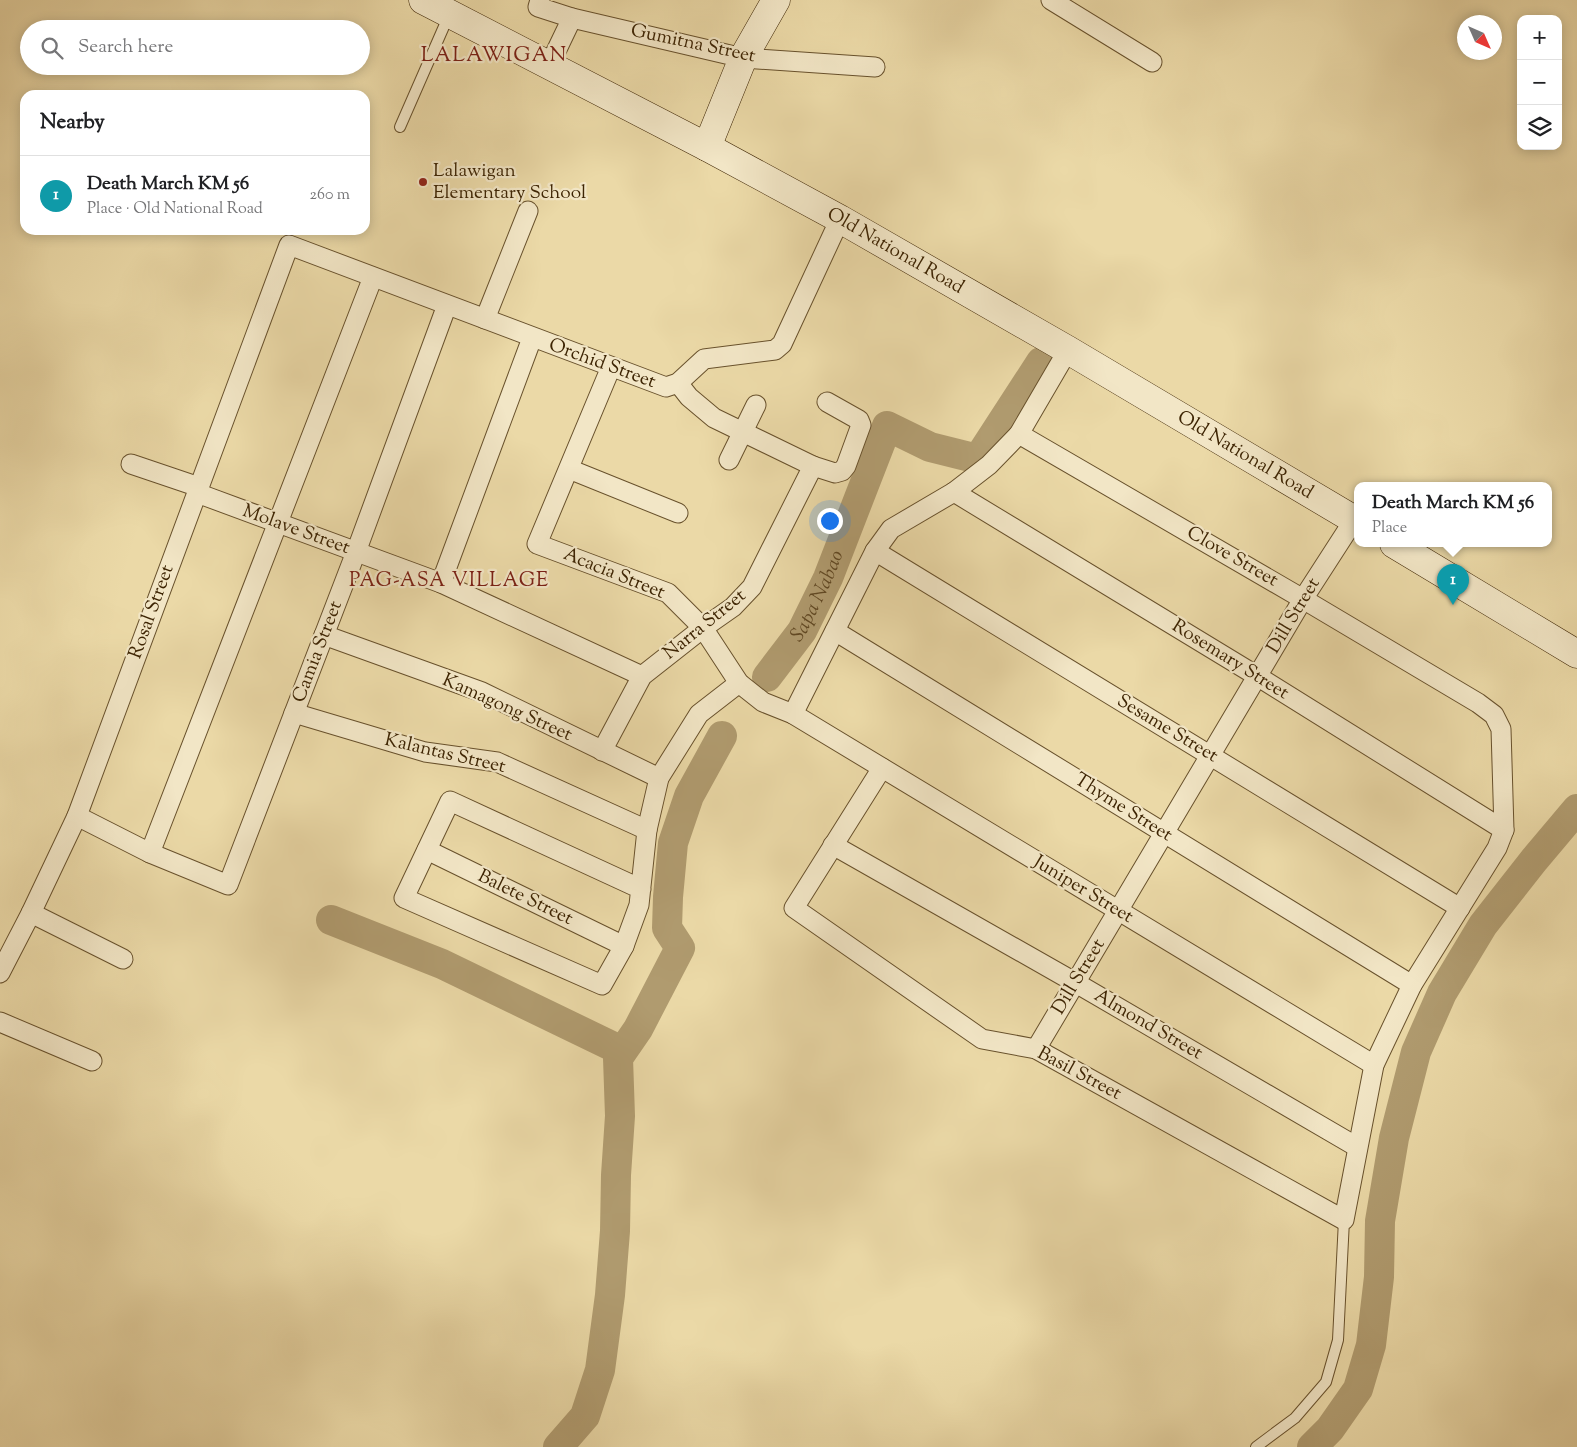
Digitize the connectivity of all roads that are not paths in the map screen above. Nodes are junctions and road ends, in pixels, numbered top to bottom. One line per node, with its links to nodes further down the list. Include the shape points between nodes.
1 (423, 0): 5 (main road, Old National Road)
2 (540, 0): 6 (street, Gumitna Street, via 538,7)
3 (776, 0): 7 (main road)
4 (1051, 0): 8 (street)
5 (449, 14): 9 (main road, Old National Road); 11 (lane)
6 (572, 18): 7 (street, Gumitna Street); 9 (street)
7 (743, 58): 10 (street, Gumitna Street); 12 (main road)
8 (1152, 62)
9 (549, 66): 12 (main road, Old National Road)
10 (875, 67)
11 (400, 128)
12 (707, 147): 14 (main road, Old National Road)
13 (528, 211): 18 (street)
14 (840, 219): 20 (main road, Old National Road); 22 (street, Orchid Street, via 782,344 775,350 704,359)
15 (289, 245): 16 (street, Orchid Street); 31 (street, Rosal Street)
16 (373, 277): 17 (street, Orchid Street); 35 (street)
17 (447, 305): 18 (street, Orchid Street); 39 (street, Camia Street)
18 (485, 319): 19 (street, Orchid Street)
19 (532, 338): 21 (street, Orchid Street); 40 (street)
20 (1068, 350): 26 (street); 34 (main road, Old National Road)
21 (611, 367): 22 (street, Orchid Street, via 666,387); 30 (street)
22 (678, 383): 25 (street, via 714,418)
23 (827, 402): 29 (street, via 859,420 861,425 842,471 834,473)
24 (756, 406): 25 (street)
25 (744, 431): 27 (street); 29 (street)
26 (1019, 434): 32 (street, via 989,465); 41 (street, Clove Street)
27 (729, 460)
28 (131, 464): 31 (street, Molave Street)
29 (813, 466): 42 (street, Narra Street, via 752,587 733,607)
30 (569, 469): 33 (street); 42 (street, Acacia Street, via 538,544 668,593)
31 (198, 490): 35 (street, Molave Street); 55 (street, Rosal Street)
32 (954, 492): 38 (street, via 892,529); 47 (street, Rosemary Street)
33 (678, 512)
34 (1354, 520)
35 (278, 523): 39 (street, Molave Street); 61 (street)
36 (1354, 524): 41 (street, Dill Street)
37 (1399, 547): 45 (main road)
38 (875, 551): 43 (street); 52 (street, Sesame Street)
39 (356, 552): 40 (street, Molave Street); 44 (street, Camia Street)
40 (441, 583): 46 (street, Molave Street)
41 (1303, 599): 47 (street, Dill Street); 57 (street, Clove Street, via 1494,715 1501,729)
42 (703, 628): 46 (street, Narra Street); 48 (street, Acacia Street)
43 (835, 631): 50 (street); 58 (street, Thyme Street)
44 (324, 636): 49 (street, Camia Street); 51 (street, Kamagong Street, via 482,692)
45 (1577, 654)
46 (642, 676): 51 (street, Narra Street)
47 (1257, 676): 52 (street, Dill Street); 57 (street, Rosemary Street)
48 (739, 683): 50 (street, Acacia Street, via 763,702); 54 (street, via 699,714)
49 (294, 713): 56 (street, Kalantas Street, via 424,752 497,762); 61 (street, Camia Street, via 228,885)
50 (793, 714): 53 (street, Juniper Street)
51 (602, 751): 54 (street, Kamagong Street)
52 (1210, 756): 58 (street, Dill Street); 63 (street, Sesame Street)
53 (882, 768): 59 (street); 64 (street, Juniper Street)
54 (660, 778): 56 (street)
55 (76, 816): 61 (street); 65 (street, Rosal Street)
56 (647, 830): 62 (street)
57 (1504, 830): 63 (street, via 1497,848)
58 (1165, 833): 64 (street, Dill Street); 70 (street, Thyme Street)
59 (833, 845): 69 (street, Almond Street); 72 (street, Basil Street, via 794,908 982,1040)
60 (427, 850): 62 (street, via 450,801); 66 (street, Balete Street); 66 (street, via 404,898 602,985)
61 (150, 853)
62 (641, 889): 66 (street, via 639,905)
63 (1460, 908): 70 (street)
64 (1119, 911): 69 (street, Dill Street); 74 (street, Juniper Street)
65 (31, 913): 67 (street); 68 (street, Rosal Street)
66 (624, 946)
67 (123, 959)
68 (0, 973)
69 (1076, 983): 72 (street, Dill Street); 75 (street, Almond Street)
70 (1412, 985): 74 (street)
71 (0, 1022): 73 (street)
72 (1036, 1049): 76 (street, Basil Street)
73 (92, 1061)
74 (1374, 1065): 75 (street)
75 (1357, 1147): 76 (street)
76 (1344, 1220): 77 (lane, via 1338,1340 1326,1382 1295,1418)
77 (1256, 1447)

